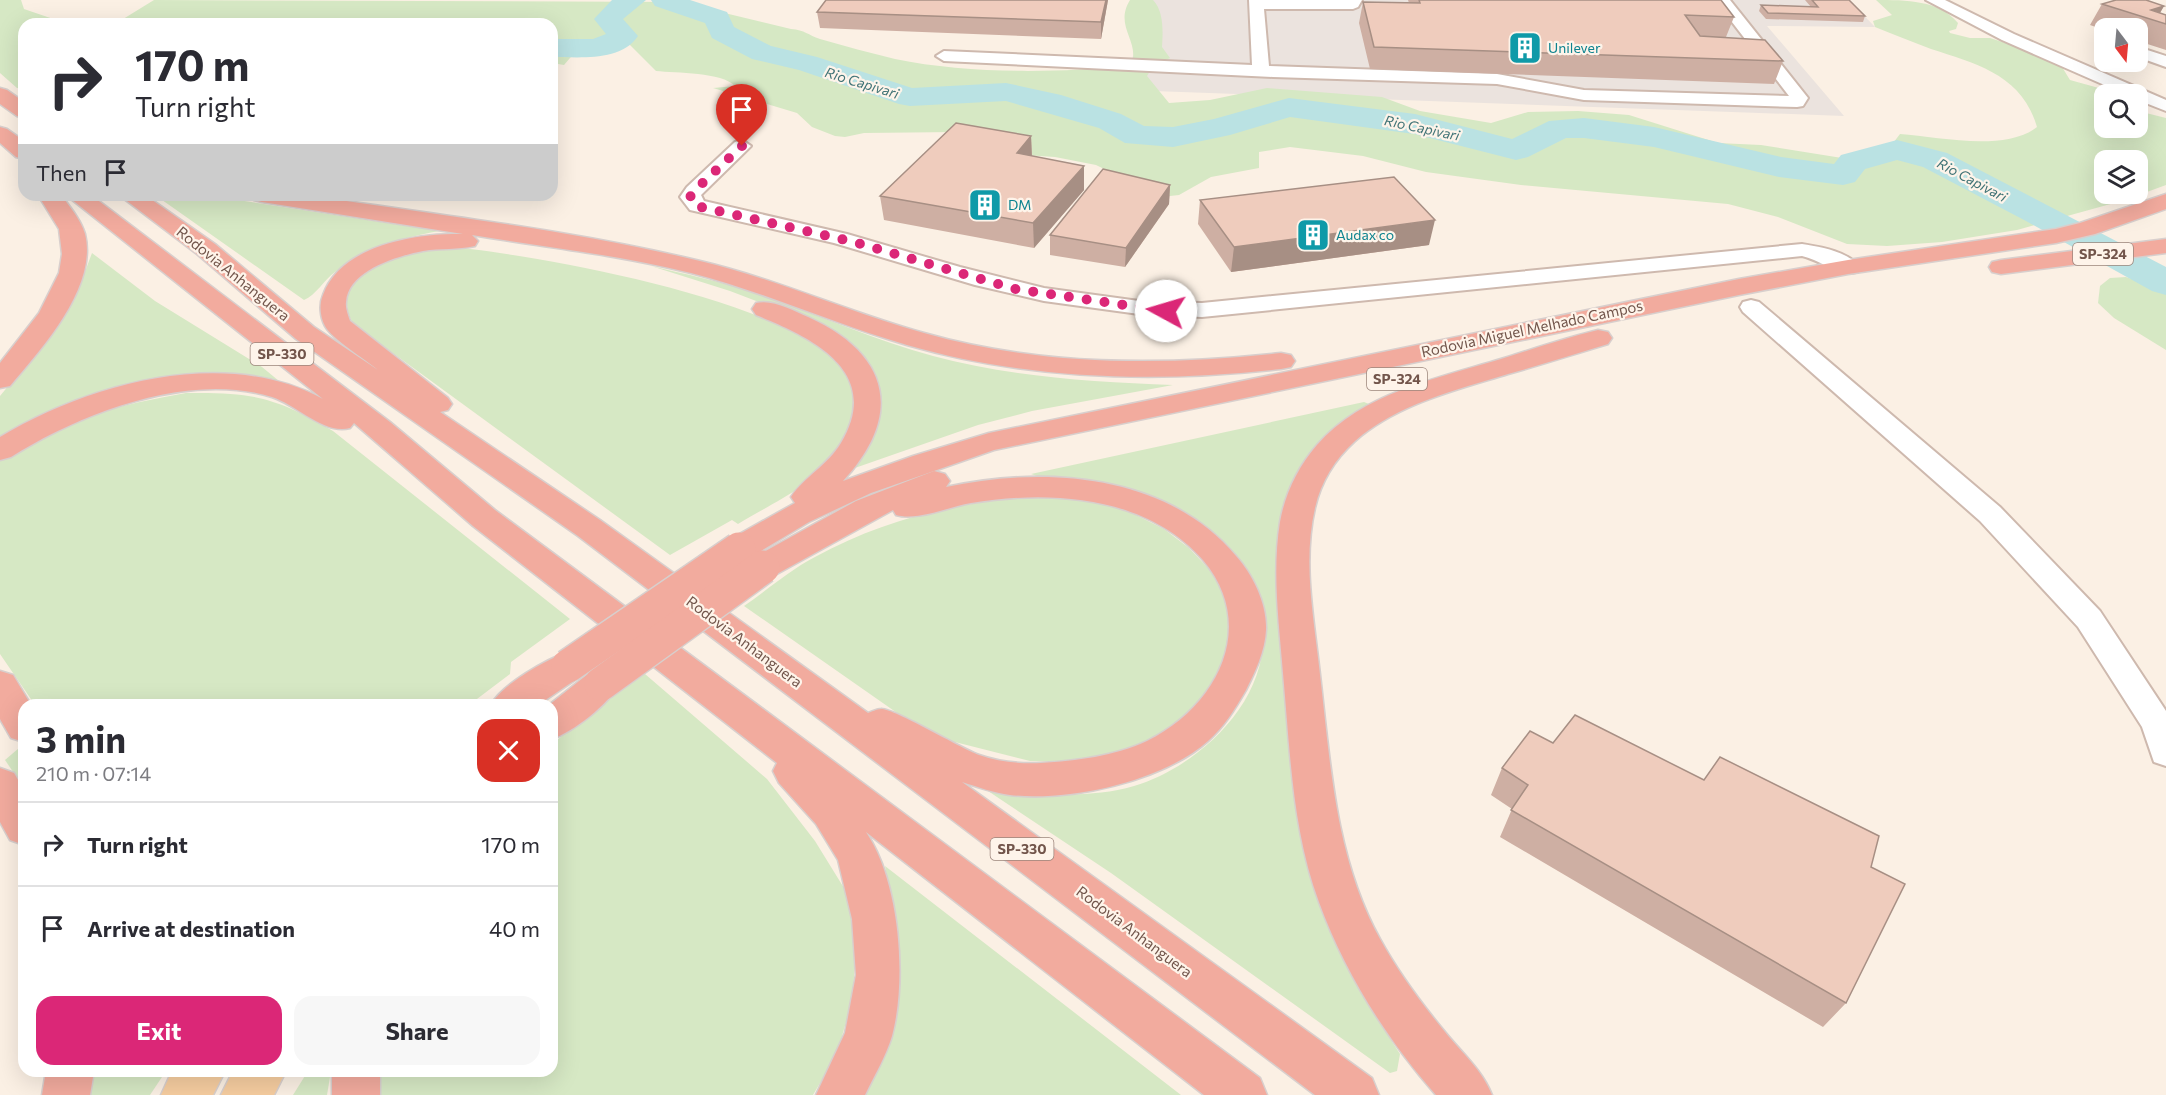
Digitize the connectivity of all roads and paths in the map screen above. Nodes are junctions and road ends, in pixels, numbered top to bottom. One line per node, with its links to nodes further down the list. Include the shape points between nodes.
1 (1355, 0): 3 (street, via 1353,4 1337,6)
2 (1722, 0): 8 (street, via 1799,98 1797,102 1584,95 1497,79 1283,74)
3 (1256, 2): 8 (street)
4 (1949, 2): 10 (street); 11 (street)
5 (944, 56): 8 (street)
6 (2148, 56): 7 (street)
7 (2166, 62)
8 (1261, 70)
9 (0, 94): 12 (highway)
10 (2166, 97)
11 (2166, 106)
12 (18, 107)
13 (742, 146): 20 (street, via 694,191 691,202 889,251 1015,289 1166,311 1802,249)
14 (54, 201): 23 (highway, via 74,238 70,275 35,339)
15 (86, 201): 26 (highway, SP-330, via 380,429)
16 (138, 201): 25 (highway, Rodovia Anhanguera / SP-330, via 206,249 305,333)
17 (299, 201): 22 (highway, via 667,260 935,344 1009,359 1073,366 1177,370 1234,366)
18 (2166, 201): 20 (highway, Rodovia Miguel Melhado Campos / SP-324, via 2087,229)
19 (2160, 246): 21 (highway, Rodovia Miguel Melhado Campos / SP-324, via 1928,275)
20 (1848, 267): 22 (highway, Rodovia Miguel Melhado Campos / SP-324)
21 (1751, 307): 22 (highway, Rodovia Miguel Melhado Campos / SP-324); 36 (street, via 1990,514 2089,619 2157,724)
22 (1593, 328): 27 (highway, Rodovia Miguel Melhado Campos / SP-324, via 989,442 912,465); 28 (highway, Rodovia Miguel Melhado Campos / SP-324, via 974,467 908,490); 50 (highway, via 1377,412 1349,430 1328,451 1306,484 1298,513 1293,547 1295,600 1310,755 1330,866 1352,929 1386,992 1437,1061)
23 (0, 380)
24 (0, 450): 26 (highway, via 55,421 127,396 198,384 273,388 304,399)
25 (483, 454): 27 (highway, via 460,421 337,324 331,311 332,297 337,285 357,268 417,244 448,240 489,244 667,278 737,299 823,335 839,347 862,375 869,398 867,421 840,469); 30 (highway, Rodovia Anhanguera / SP-330)
26 (484, 518): 33 (highway, SP-330)
27 (774, 526): 29 (highway, Rodovia Miguel Melhado Campos / SP-324)
28 (828, 529): 29 (highway, Rodovia Miguel Melhado Campos / SP-324); 30 (highway, via 925,502 1028,487 1083,489 1136,502 1190,530 1218,554 1241,590 1248,626 1240,665 1220,706 1185,740 1152,757 1117,768 1039,779 999,777 961,766)
29 (751, 558): 32 (highway, bridge, via 568,666); 35 (highway, bridge)
30 (770, 662): 49 (highway, Rodovia Anhanguera / SP-330)
31 (0, 685): 34 (highway)
32 (520, 699)
33 (740, 712): 47 (highway, via 830,812 858,855 874,919 879,975 868,1036); 48 (highway, SP-330)
34 (18, 716)
35 (558, 719)
36 (2166, 752)
37 (0, 785): 38 (highway)
38 (18, 816)
39 (68, 1077): 43 (highway)
40 (197, 1077): 44 (main road)
41 (258, 1077): 45 (main road)
42 (357, 1077): 46 (highway)
43 (66, 1095)
44 (185, 1095)
45 (245, 1095)
46 (356, 1095)
47 (840, 1095)
48 (1243, 1095)
49 (1355, 1095)
50 (1468, 1095)

